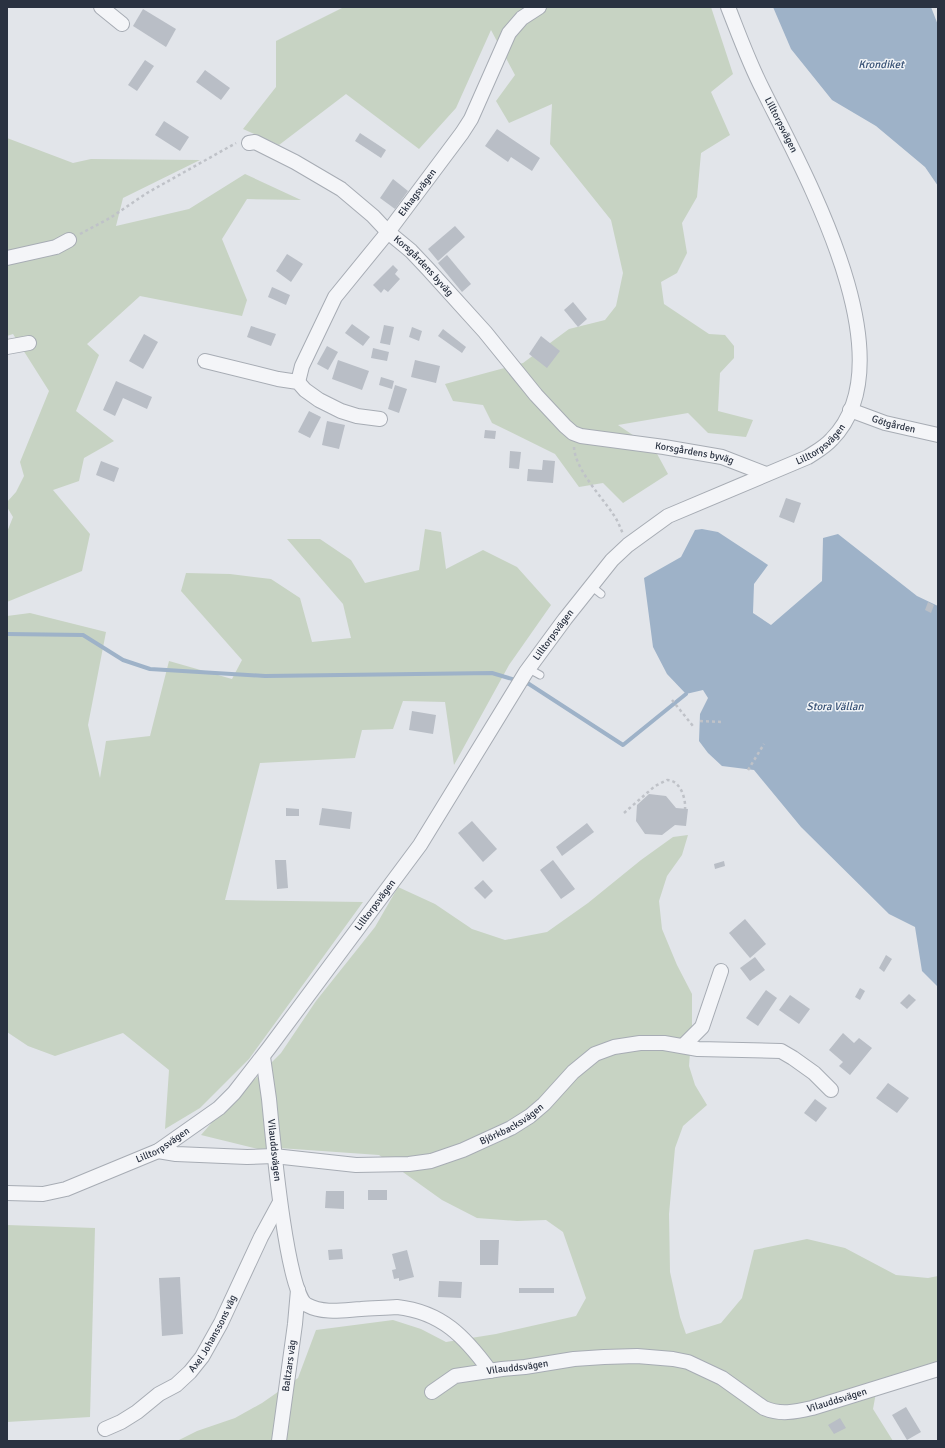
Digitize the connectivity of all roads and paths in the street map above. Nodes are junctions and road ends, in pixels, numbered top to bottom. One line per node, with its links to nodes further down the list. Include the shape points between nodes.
1 (101, 7): 4 (street)
2 (539, 7): 6 (street, Ekhagsvägen, via 518,21 509,33 471,119)
3 (728, 7): 13 (street, Lilltorpsvägen, via 748,58 825,216 844,273 860,346 857,392)
4 (122, 24)
5 (249, 143): 6 (street, Korsgårdens byväg, via 255,142 295,162 341,189); 7 (path, via 236,143 147,192 110,218)
6 (388, 232): 12 (street, Ekhagsvägen, via 335,297 302,366); 15 (street, Korsgårdens byväg, via 428,269 485,332 536,395)
7 (69, 240): 8 (street, via 56,247)
8 (7, 258)
9 (29, 343): 10 (street)
10 (7, 347)
11 (205, 361): 12 (street)
12 (298, 382): 14 (street, via 315,398 341,411)
13 (850, 410): 16 (street, Götgården, via 885,423); 17 (street, Lilltorpsvägen, via 839,431 823,447 808,457)
14 (380, 419)
15 (573, 432): 17 (street, Korsgårdens byväg, via 581,436 722,457); 18 (path, via 574,453 588,482 614,515)
16 (938, 435)
17 (766, 474): 18 (street, Lilltorpsvägen, via 668,516)
18 (628, 545): 29 (street, Lilltorpsvägen, via 612,560 596,590 534,672 420,845)
19 (672, 700): 22 (path)
20 (700, 721): 21 (path)
21 (722, 722)
22 (693, 726)
23 (764, 744): 24 (path)
24 (748, 770)
25 (685, 809): 26 (path, via 684,796 680,788 667,780 655,786)
26 (624, 813)
27 (721, 971): 28 (street, via 702,1027)
28 (683, 1046): 30 (street, Björkbacksvägen, via 698,1049 781,1051 814,1073); 32 (street, Björkbacksvägen, via 640,1043 614,1047 595,1054 573,1072 530,1116 511,1128 463,1150 431,1161 356,1166)
29 (263, 1057): 31 (street, Lilltorpsvägen, via 219,1108); 32 (street, Vilauddsvägen)
30 (831, 1090)
31 (158, 1151): 32 (street, Björkbacksvägen, via 176,1154); 33 (street, Lilltorpsvägen, via 66,1189 43,1194)
32 (274, 1156): 34 (street, Vilauddsvägen)
33 (7, 1193)
34 (280, 1202): 35 (street, Vilauddsvägen); 39 (street, Axel Johanssons väg, via 202,1358 176,1385 159,1394 121,1422)
35 (298, 1290): 37 (street, Vilauddsvägen, via 307,1305 322,1310 397,1307 430,1315 454,1330); 40 (street, Baltzars väg)
36 (938, 1369): 37 (street, Vilauddsvägen, via 812,1408 783,1413 764,1408 722,1378 688,1362 673,1359 604,1357)
37 (490, 1371): 38 (street, via 455,1376)
38 (432, 1392)
39 (105, 1429)
40 (279, 1441)

